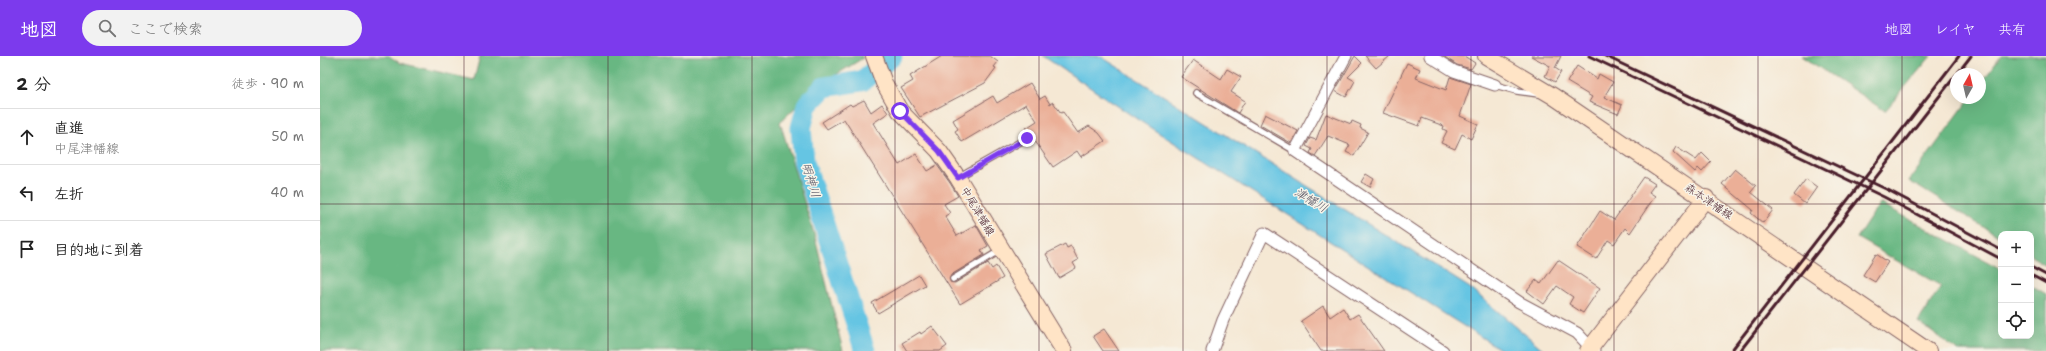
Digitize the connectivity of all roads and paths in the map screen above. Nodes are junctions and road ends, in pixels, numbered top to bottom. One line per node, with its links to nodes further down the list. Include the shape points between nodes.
1 (874, 56): 10 (main road, 中尾津幡線, via 884,83 900,111 939,151)
2 (1346, 56): 9 (street)
3 (1430, 56): 5 (street, via 1454,71)
4 (1486, 56): 7 (main road, 森本津幡線)
5 (1495, 85): 7 (lane)
6 (1196, 93): 9 (lane)
7 (1553, 96): 11 (main road, 森本津幡線)
8 (1027, 138): 10 (lane)
9 (1295, 151): 14 (street, via 1519,302 1577,332)
10 (958, 178): 12 (main road, 中尾津幡線)
11 (1706, 198): 14 (main road); 18 (main road, 森本津幡線)
12 (1001, 250): 13 (lane); 15 (main road, 中尾津幡線)
13 (953, 279)
14 (1591, 350)
15 (1064, 351)
16 (1212, 351): 17 (street, via 1223,320 1264,233)
17 (1443, 351)
18 (1928, 351)

